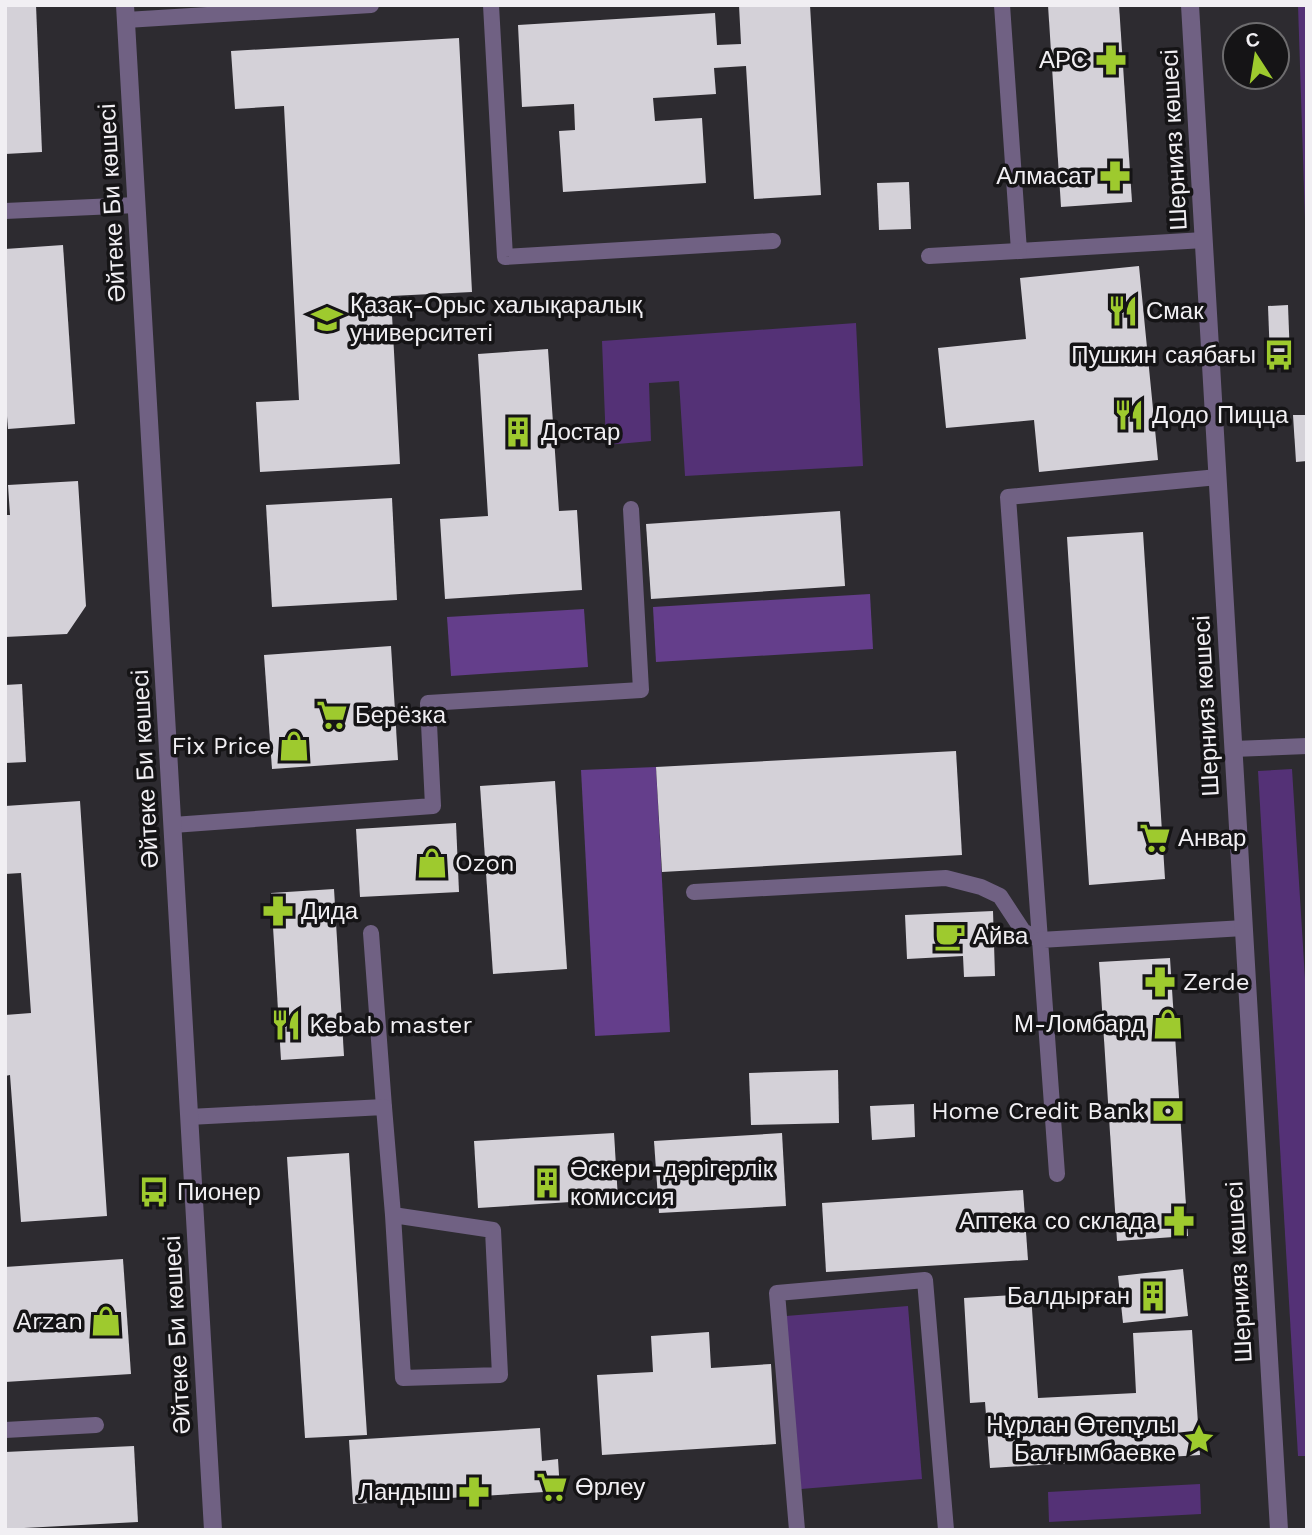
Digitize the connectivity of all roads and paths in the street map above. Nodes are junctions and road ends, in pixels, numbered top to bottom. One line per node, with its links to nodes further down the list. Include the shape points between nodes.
1 (371, 5): 5 (lane)
2 (491, 5): 9 (lane, via 505,257)
3 (1002, 5): 10 (lane)
4 (1190, 5): 8 (street, Шернияз көшесі)
5 (126, 13): 6 (street, Әйтеке Би көшесі)
6 (137, 205): 7 (lane); 16 (street, Әйтеке Би көшесі)
7 (5, 211)
8 (1204, 240): 10 (lane); 12 (street, Шернияз көшесі)
9 (773, 241)
10 (1019, 251): 11 (lane)
11 (929, 256)
12 (1218, 477): 15 (street, Шернияз көшесі); 20 (lane, via 1008,497)
13 (631, 509): 16 (lane, via 641,690 428,703 433,806)
14 (1307, 746): 15 (lane)
15 (1233, 750): 18 (street, Шернияз көшесі)
16 (173, 825): 22 (street, Әйтеке Би көшесі)
17 (694, 892): 20 (lane, via 946,878 1000,896 1023,931)
18 (1244, 928): 20 (lane); 30 (street, Шернияз көшесі)
19 (372, 933): 21 (lane)
20 (1040, 940): 23 (lane)
21 (384, 1107): 22 (lane); 24 (lane)
22 (189, 1117): 27 (street, Әйтеке Би көшесі)
23 (1057, 1174)
24 (393, 1216): 24 (lane, via 403,1378 500,1375 493,1230)
25 (96, 1425): 26 (lane)
26 (5, 1430)
27 (213, 1530)
28 (797, 1530): 29 (lane, via 777,1293 925,1280)
29 (946, 1530)
30 (1279, 1530)

